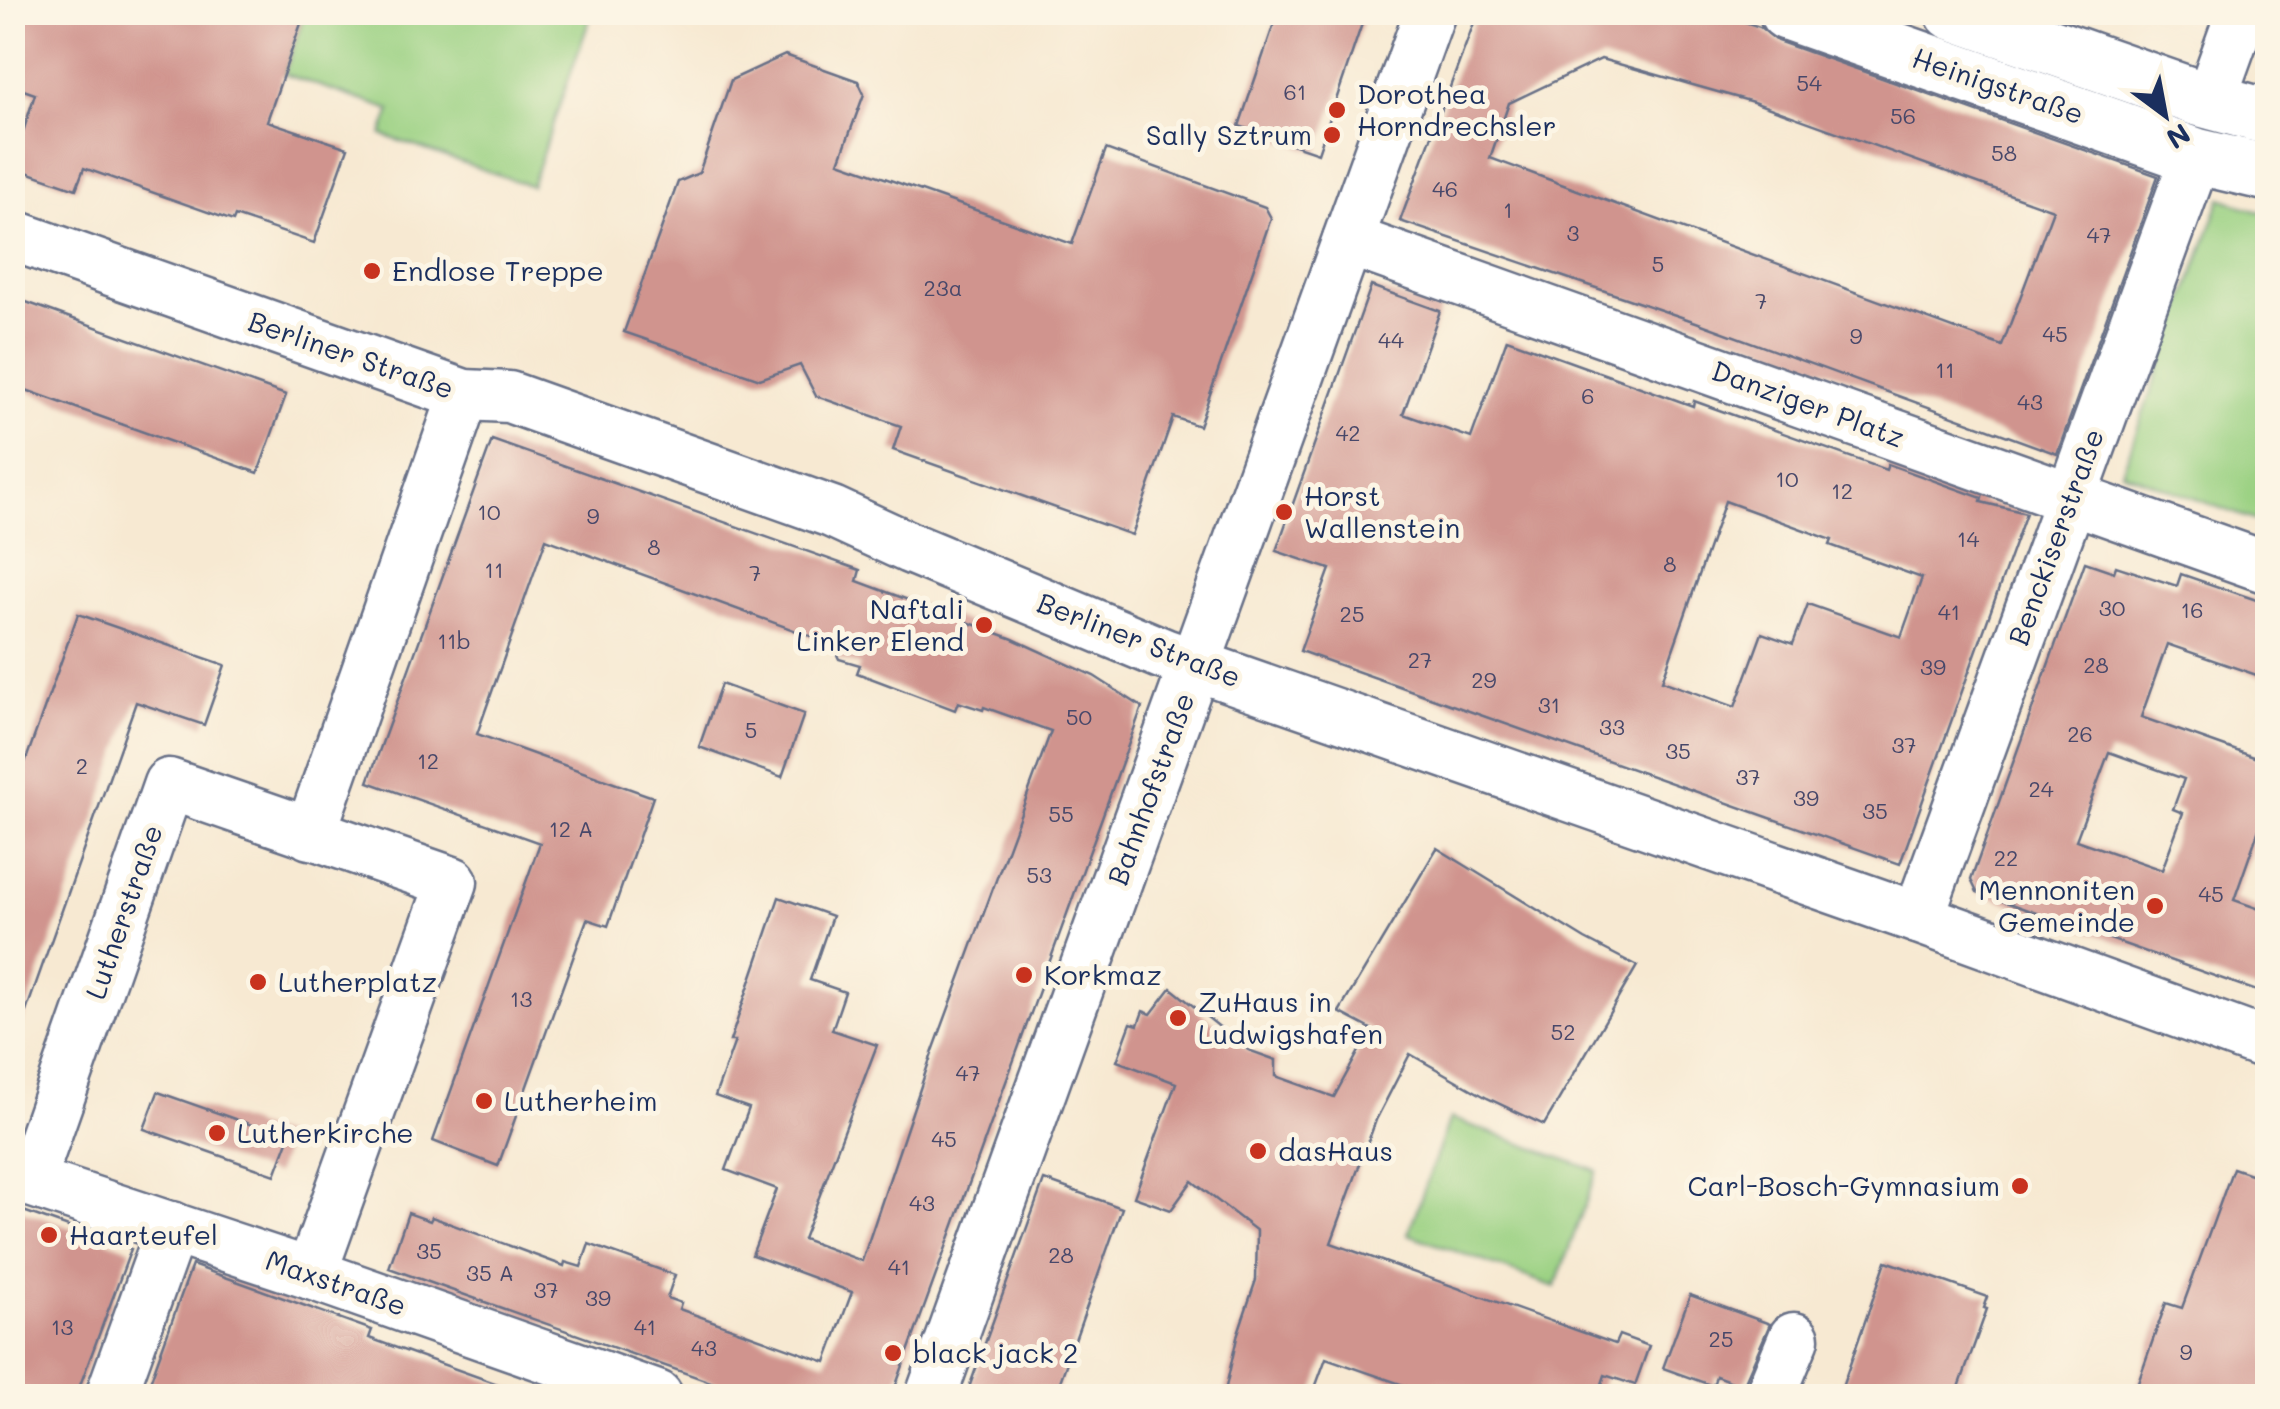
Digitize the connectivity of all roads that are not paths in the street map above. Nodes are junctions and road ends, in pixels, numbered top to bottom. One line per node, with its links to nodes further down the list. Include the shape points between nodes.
1 (1430, 12): 10 (street, Bahnhofstraße)
2 (1787, 12): 7 (main road, Heinigstraße)
3 (1953, 12): 5 (main road, Heinigstraße)
4 (2242, 12): 5 (street)
5 (2210, 101): 6 (main road, Heinigstraße)
6 (2268, 116)
7 (2196, 156): 8 (main road, Heinigstraße); 12 (street, Benckiserstraße)
8 (2268, 173)
9 (12, 234): 11 (street, Berliner Straße)
10 (1348, 240): 12 (street, Danziger Platz); 14 (street, Bahnhofstraße)
11 (464, 395): 14 (street, Berliner Straße, via 509,398 832,512); 15 (street)
12 (2070, 498): 13 (street, Danziger Platz); 16 (street, Benckiserstraße)
13 (2268, 568)
14 (1196, 663): 16 (street, Berliner Straße); 24 (street, Bahnhofstraße)
15 (310, 834): 18 (street, Lutherstraße, via 169,784); 20 (street, Lutherstraße, via 452,882)
16 (1918, 918): 17 (street, Berliner Straße)
17 (2268, 1045)
18 (21, 1178): 19 (street, Maxstraße)
19 (172, 1227): 20 (street, Maxstraße); 22 (street)
20 (311, 1274): 23 (street, Maxstraße)
21 (1794, 1338): 25 (street)
22 (111, 1396)
23 (657, 1396)
24 (931, 1396)
25 (1770, 1396)

